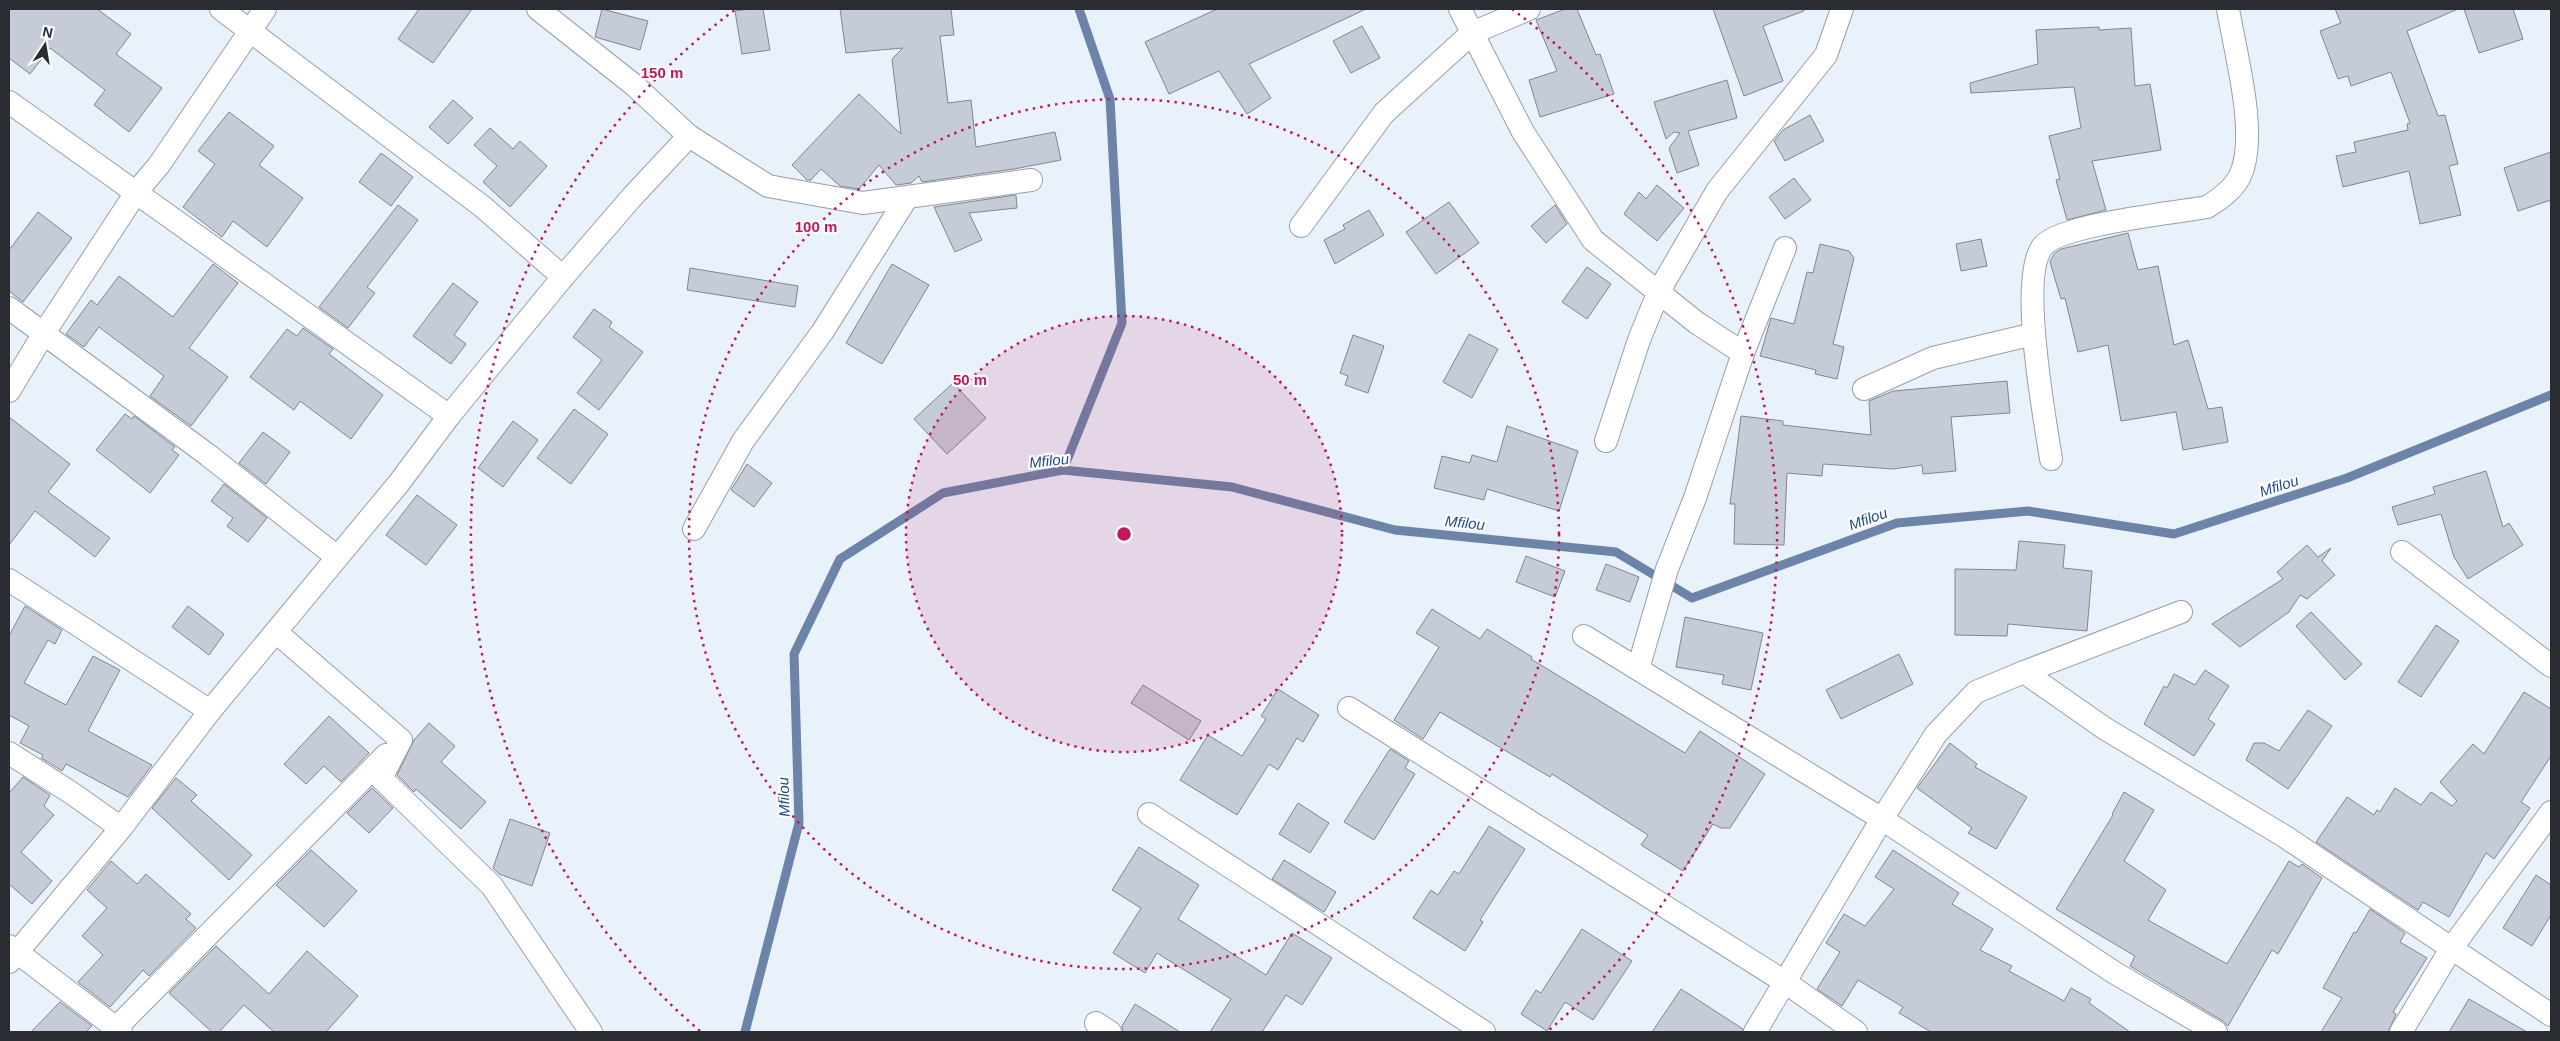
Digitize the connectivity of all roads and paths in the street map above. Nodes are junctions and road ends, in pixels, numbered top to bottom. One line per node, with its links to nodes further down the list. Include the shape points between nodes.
1 (221, 9): 8 (street)
2 (266, 9): 8 (street)
3 (538, 9): 11 (street, via 634,85)
4 (1460, 9): 9 (street)
5 (1529, 9): 9 (street)
6 (1842, 9): 18 (street, via 1826,55 1717,191)
7 (2228, 9): 21 (street, via 2248,128 2247,152 2240,176 2223,197 2207,207 2074,230 2045,244 2037,258 2034,276)
8 (250, 30): 13 (street); 17 (street, via 483,207)
9 (1472, 33): 15 (street, via 1384,112); 18 (street, via 1522,132 1593,240)
10 (9, 102): 13 (street)
11 (689, 136): 14 (street, via 768,186 862,203); 17 (street)
12 (1031, 180): 14 (street)
13 (137, 192): 20 (street); 25 (street)
14 (906, 199): 28 (street, via 823,331 743,441)
15 (1301, 226)
16 (1785, 248): 22 (street)
17 (563, 277): 25 (street)
18 (1659, 290): 22 (street, via 1697,323); 26 (street)
19 (9, 308): 20 (street)
20 (44, 333): 24 (street); 30 (street, via 208,454)
21 (2034, 334): 23 (street, via 1933,358); 27 (street)
22 (1743, 353): 36 (street, via 1695,498 1667,569)
23 (1864, 389)
24 (9, 391)
25 (449, 416): 30 (street, via 399,483)
26 (1606, 441)
27 (2051, 459)
28 (694, 529)
29 (2402, 552): 35 (street)
30 (337, 557): 33 (street)
31 (9, 580): 39 (street)
32 (2181, 612): 37 (street)
33 (276, 632): 39 (street); 40 (street)
34 (1584, 636): 36 (street)
35 (2551, 666)
36 (1638, 669): 44 (street)
37 (2024, 672): 44 (street, via 1976,692 1936,734); 46 (street, via 2104,728 2284,836)
38 (1349, 708): 48 (street)
39 (210, 711): 45 (street)
40 (401, 740): 50 (street); 51 (street, via 381,778 492,886)
41 (9, 754): 45 (street)
42 (2551, 812): 46 (street)
43 (1149, 814): 52 (street)
44 (1882, 819): 48 (street); 55 (street, via 2115,972)
45 (121, 828): 47 (street)
46 (2451, 950): 49 (street); 56 (street)
47 (12, 953): 50 (street)
48 (1785, 982): 53 (street); 54 (street)
49 (2551, 1015)
50 (119, 1030)
51 (590, 1032)
52 (1484, 1032)
53 (1755, 1032)
54 (1856, 1032)
55 (2216, 1032)
56 (2401, 1032)

